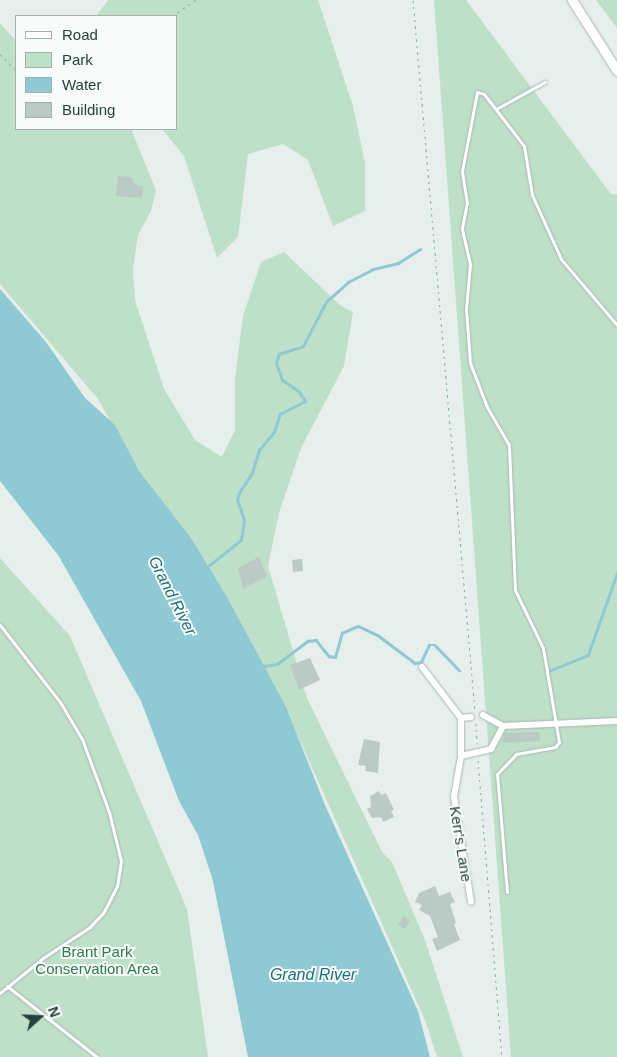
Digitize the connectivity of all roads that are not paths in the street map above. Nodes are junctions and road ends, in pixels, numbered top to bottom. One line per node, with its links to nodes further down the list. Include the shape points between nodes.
1 (572, 0): 2 (main road)
2 (617, 71)
3 (545, 82): 4 (lane)
4 (496, 109): 5 (lane, via 524,146 532,195 561,259); 12 (lane, via 484,94 477,92 463,160 462,178 467,203 462,228 471,271 466,309 468,348 473,375 509,445 515,590 543,648)
5 (617, 325)
6 (0, 625): 17 (lane, via 60,702 82,739 121,853 117,886 103,913 90,927)
7 (422, 667): 10 (street)
8 (483, 715): 13 (street)
9 (471, 717): 10 (street)
10 (460, 718): 14 (street, Kerr's Lane)
11 (617, 722): 12 (street)
12 (556, 725): 13 (street); 15 (lane, via 557,746 516,754 497,774)
13 (503, 726): 14 (street, via 491,749)
14 (461, 756): 16 (street, Kerr's Lane, via 454,797)
15 (507, 892)
16 (470, 902)
17 (7, 986): 18 (lane); 19 (lane)
18 (0, 993)
19 (97, 1057)

